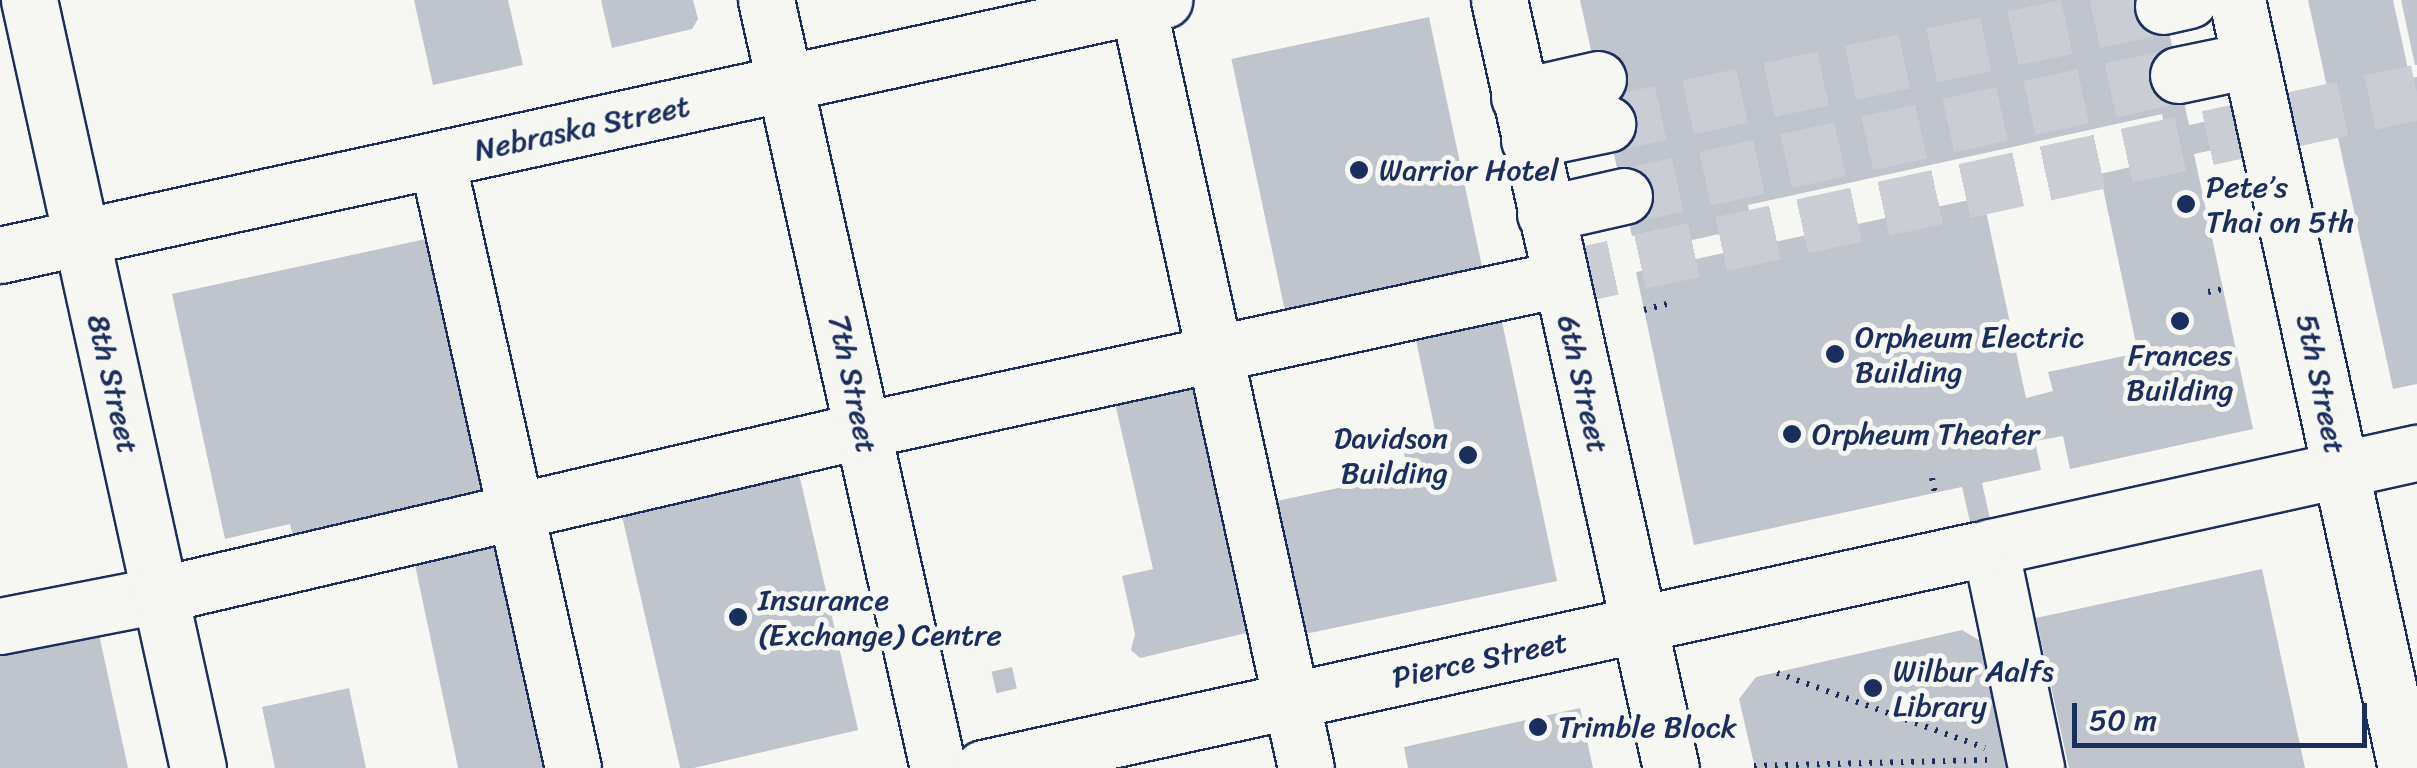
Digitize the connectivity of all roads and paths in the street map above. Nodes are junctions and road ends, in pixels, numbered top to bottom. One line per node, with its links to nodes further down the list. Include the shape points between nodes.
1 (29, 0): 14 (main road, 8th Street)
2 (766, 0): 8 (main road, 7th Street)
3 (1498, 0): 10 (main road, 6th Street)
4 (2237, 0): 6 (main road, 5th Street)
5 (1136, 4): 8 (main road, Nebraska Street); 21 (main road)
6 (2250, 60): 7 (main road); 24 (main road, 5th Street)
7 (2178, 76)
8 (787, 82): 11 (main road, Nebraska Street); 22 (main road, 7th Street)
9 (1603, 102): 10 (main road)
10 (1524, 119): 13 (main road, 6th Street)
11 (437, 160): 14 (main road, Nebraska Street); 27 (main road)
12 (1624, 196): 13 (main road)
13 (1544, 214): 16 (main road, 6th Street)
14 (80, 238): 15 (main road, Nebraska Street); 29 (main road, 8th Street)
15 (0, 255)
16 (1558, 279): 21 (main road); 30 (main road, 6th Street)
17 (2222, 289): 18 (path)
18 (2208, 292)
19 (1667, 304): 20 (path)
20 (1644, 310)
21 (1215, 353): 22 (main road); 33 (main road)
22 (863, 430): 27 (main road); 38 (main road, 7th Street)
23 (2417, 453): 24 (main road, Pierce Street)
24 (2340, 470): 28 (main road, Pierce Street); 42 (main road, 5th Street)
25 (1932, 478): 26 (path)
26 (1935, 493)
27 (514, 512): 29 (main road); 37 (main road)
28 (1988, 548): 30 (main road, Pierce Street); 34 (main road)
29 (160, 594): 31 (main road); 36 (main road, 8th Street)
30 (1640, 625): 33 (main road, Pierce Street); 41 (main road, 6th Street)
31 (0, 626)
32 (1776, 673): 34 (path)
33 (1292, 702): 39 (main road, Pierce Street); 40 (main road)
34 (2009, 760): 35 (path)
35 (1754, 766)
36 (198, 768)
37 (572, 768)
38 (938, 768)
39 (983, 768)
40 (1306, 768)
41 (1672, 768)
42 (2406, 768)

